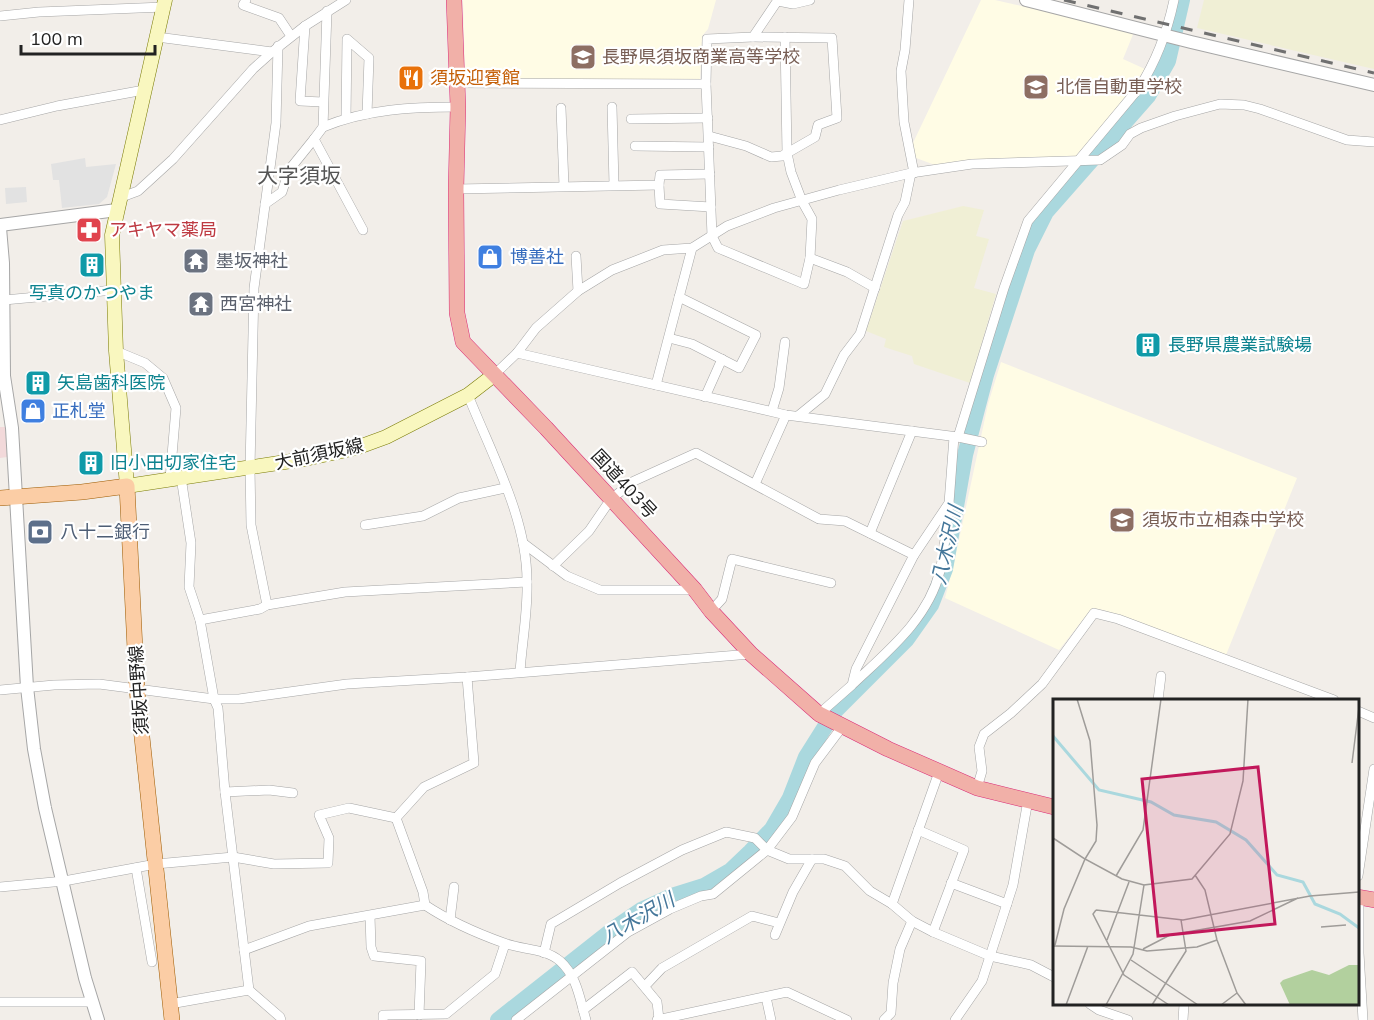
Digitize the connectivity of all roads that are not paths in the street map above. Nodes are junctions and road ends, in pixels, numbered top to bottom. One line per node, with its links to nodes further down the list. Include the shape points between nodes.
1 (246, 0): 13 (street, via 243,5 279,18)
2 (346, 0): 10 (street)
3 (454, 0): 19 (highway, 国道403号)
4 (810, 0): 8 (street, via 793,4)
5 (909, 0): 40 (street, via 901,71)
6 (1026, 0): 14 (street)
7 (1174, 0): 14 (street)
8 (778, 1): 16 (street)
9 (164, 4): 11 (street); 15 (main road)
10 (327, 11): 12 (street); 23 (street)
11 (0, 16)
12 (305, 26): 13 (street); 23 (street, via 300,101)
13 (291, 36): 18 (street)
14 (1166, 36): 21 (street); 39 (street, via 1139,88)
15 (157, 37): 18 (street); 22 (main road)
16 (753, 37): 17 (street); 20 (street, via 707,39)
17 (785, 38): 38 (street); 38 (street, via 832,38 837,118 818,125 815,137)
18 (275, 49): 47 (street, via 173,159); 48 (street, via 276,123)
19 (458, 83): 20 (street); 25 (highway, 国道403号)
20 (706, 84): 29 (street)
21 (1374, 85)
22 (144, 90): 31 (street); 47 (main road)
23 (323, 102): 32 (street)
24 (612, 107): 42 (street)
25 (458, 108): 27 (street, via 420,107); 45 (highway, 国道403号)
26 (561, 108): 44 (street)
27 (367, 114): 28 (street); 28 (street, via 369,58 347,39)
28 (346, 118): 32 (street)
29 (708, 118): 30 (street); 33 (street)
30 (631, 119)
31 (0, 120)
32 (323, 127): 34 (street)
33 (709, 136): 37 (street); 38 (street, via 771,157)
34 (314, 139): 48 (street, via 289,170 282,192); 51 (street)
35 (1374, 142): 39 (street, via 1347,140 1244,105 1220,104 1141,128 1100,160)
36 (635, 146): 37 (street)
37 (710, 147): 41 (street)
38 (787, 153): 46 (street)
39 (1080, 160): 40 (street, via 972,164); 75 (street, via 1028,220)
40 (913, 173): 46 (street); 56 (street)
41 (710, 174): 43 (street, via 660,175); 49 (street)
42 (614, 185): 43 (street); 44 (street)
43 (659, 185): 49 (street, via 660,204)
44 (564, 186): 45 (street)
45 (456, 189): 67 (highway, 国道403号, via 457,313 463,342)
46 (802, 201): 52 (street, via 727,226); 55 (street, via 812,219)
47 (118, 204): 50 (street); 57 (main road, via 112,235)
48 (265, 204): 77 (street, via 254,288)
49 (711, 207): 52 (street)
50 (0, 226): 60 (street)
51 (363, 230)
52 (711, 236): 53 (street); 55 (street, via 718,248 804,284)
53 (692, 248): 58 (street, via 663,250 612,270); 59 (street)
54 (576, 256): 58 (street)
55 (810, 258): 56 (street, via 848,272)
56 (875, 288): 73 (street, via 860,334 825,394)
57 (114, 290): 60 (street); 64 (main road)
58 (578, 291): 65 (street, via 537,328)
59 (679, 297): 62 (street); 66 (street, via 756,335 739,368)
60 (4, 300): 61 (street)
61 (2, 329): 82 (street, via 12,428)
62 (669, 338): 66 (street); 68 (street)
63 (785, 342): 71 (street)
64 (116, 351): 78 (street, via 145,363 163,378 176,408); 80 (main road)
65 (517, 353): 67 (street); 68 (street)
66 (722, 359): 70 (street)
67 (494, 375): 69 (main road, 大前須坂線); 83 (highway, 国道403号)
68 (656, 385): 70 (street)
69 (468, 395): 77 (main road, 大前須坂線, via 356,448); 81 (street)
70 (705, 397): 71 (street)
71 (772, 411): 72 (street)
72 (786, 415): 73 (street); 79 (street)
73 (798, 416): 74 (street)
74 (912, 431): 75 (street); 86 (street)
75 (956, 437): 76 (street); 84 (street)
76 (982, 442)
77 (250, 468): 78 (main road, 大前須坂線); 93 (street, via 251,525)
78 (176, 478): 80 (main road, 大前須坂線); 95 (street, via 191,543 189,587)
79 (755, 484): 83 (street, via 696,453 634,481); 86 (street, via 819,519 845,520)
80 (127, 486): 82 (main road); 103 (main road, 須坂中野線)
81 (506, 488): 85 (street, via 459,498 423,516); 87 (street)
82 (8, 498): 101 (street)
83 (611, 499): 89 (street, via 589,531); 92 (highway, 国道403号)
84 (949, 502): 88 (street); 100 (street, via 940,572 928,601 904,636)
85 (365, 525)
86 (870, 533): 88 (street)
87 (523, 543): 89 (street); 90 (street)
88 (914, 555): 100 (street, via 856,669)
89 (552, 566): 92 (street, via 600,590)
90 (528, 582): 93 (street, via 345,592); 97 (street)
91 (831, 583): 94 (street, via 732,559 723,599)
92 (695, 590): 94 (highway, 国道403号)
93 (267, 605): 95 (street)
94 (711, 610): 96 (highway, 国道403号)
95 (200, 620): 104 (street)
96 (751, 654): 97 (street); 108 (highway, 国道403号)
97 (520, 672): 99 (street)
98 (1161, 676): 105 (street)
99 (466, 677): 104 (street, via 347,684); 118 (street, via 474,763 424,787)
100 (852, 685): 108 (street)
101 (27, 687): 102 (street); 103 (street, via 99,684); 126 (street, via 45,808)
102 (0, 690)
103 (137, 690): 104 (street); 123 (main road, 須坂中野線)
104 (214, 699): 114 (street)
105 (1158, 699)
106 (1331, 699): 113 (street, via 1094,613 1042,684 984,734 979,747 982,771)
107 (1359, 711): 109 (street)
108 (819, 714): 110 (highway, 国道403号)
109 (1374, 718)
110 (842, 727): 112 (highway, 国道403号); 120 (street, via 815,763 792,817)
111 (1374, 769): 125 (street)
112 (939, 772): 113 (highway, 国道403号); 119 (street)
113 (977, 788): 116 (highway, 国道403号)
114 (225, 792): 115 (street); 121 (street)
115 (293, 793)
116 (1028, 800): 117 (highway, 国道403号); 132 (street)
117 (1053, 807)
118 (396, 818): 121 (street, via 349,808 319,815 329,838 328,863 274,864); 133 (street)
119 (918, 830): 127 (street, via 963,849); 131 (street)
120 (767, 850): 122 (street, via 789,859); 142 (street, via 755,838 726,832 682,850 550,924); 145 (street, via 713,894 670,909 628,932)
121 (233, 857): 123 (street); 141 (street)
122 (812, 859): 131 (street, via 846,866 870,891); 137 (street)
123 (156, 864): 124 (street); 152 (main road, 須坂中野線)
124 (135, 868): 126 (street); 144 (street)
125 (1359, 869)
126 (64, 881): 128 (street); 151 (street)
127 (951, 884): 132 (street); 138 (street)
128 (0, 887)
129 (454, 887): 135 (street)
130 (1364, 898): 170 (street, via 1359,953)
131 (892, 904): 136 (street)
132 (1007, 904): 143 (street)
133 (425, 905): 134 (street); 135 (street)
134 (370, 916): 141 (street, via 309,926); 156 (street, via 374,956 421,961)
135 (450, 920): 140 (street)
136 (912, 921): 138 (street); 166 (street, via 900,949 891,1013)
137 (779, 923): 139 (street); 147 (street, via 752,916 662,968)
138 (933, 932): 143 (street)
139 (774, 935)
140 (505, 944): 142 (street); 156 (street, via 495,974 487,981 446,1014)
141 (244, 950): 148 (street)
142 (544, 953): 145 (street, via 562,963)
143 (990, 956): 146 (street, via 1031,965); 167 (street, via 982,981)
144 (152, 962)
145 (571, 976): 155 (street); 161 (street)
146 (1053, 976)
147 (645, 986): 155 (street, via 632,972); 163 (street, via 657,1002)
148 (249, 990): 152 (street); 159 (street)
149 (766, 997): 163 (street); 164 (street); 165 (street, via 787,992)
150 (0, 1002): 151 (street)
151 (92, 1002): 157 (street)
152 (170, 1004): 158 (main road, 須坂中野線)
153 (1184, 1005): 169 (street)
154 (1100, 1007): 168 (street)
155 (583, 1010): 162 (street)
156 (419, 1015): 160 (street, via 383,1016)
157 (98, 1020)
158 (172, 1020)
159 (281, 1020)
160 (382, 1020)
161 (516, 1020)
162 (586, 1020)
163 (658, 1020)
164 (771, 1020)
165 (847, 1020)
166 (885, 1020)
167 (955, 1020)
168 (1128, 1020)
169 (1183, 1020)
170 (1364, 1020)

